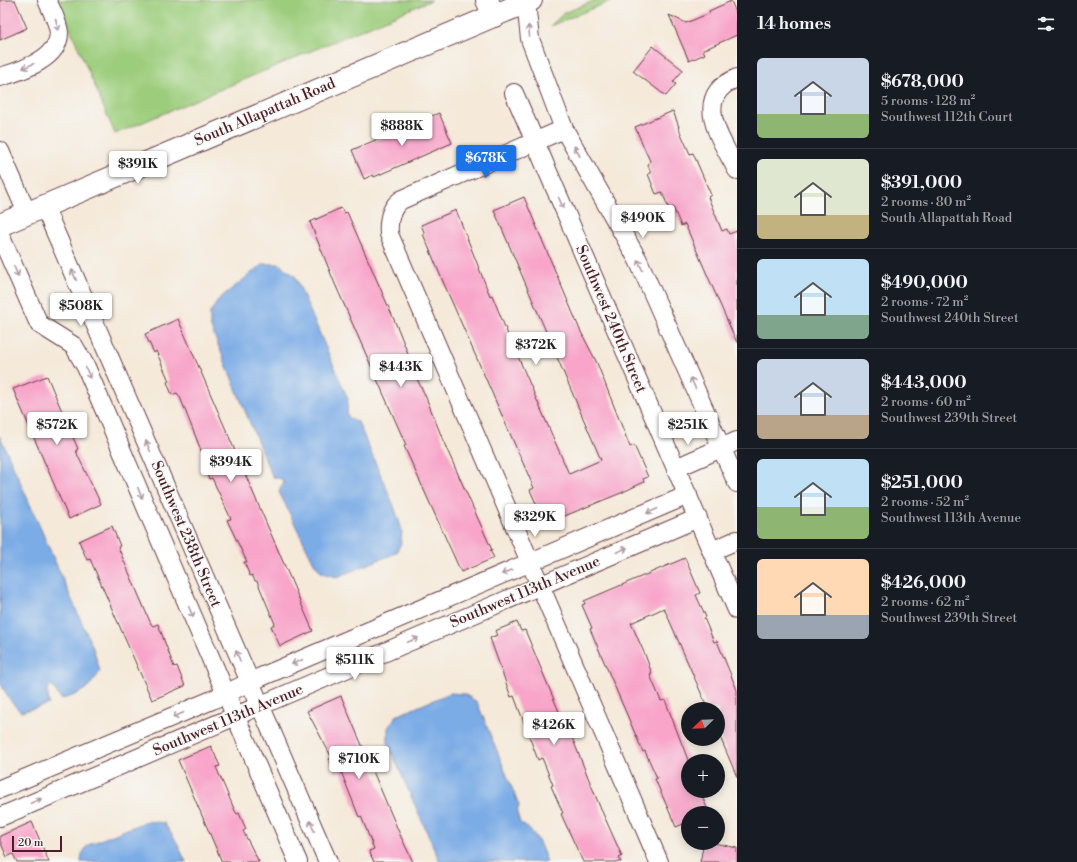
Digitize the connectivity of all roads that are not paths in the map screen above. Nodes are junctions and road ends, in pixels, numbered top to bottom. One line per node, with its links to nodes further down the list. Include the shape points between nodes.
1 (47, 0): 4 (street, one-way to 4, via 59,32 53,50 42,60)
2 (528, 1): 3 (main road, South Allapattah Road); 7 (street, one-way to 2, via 532,47)
3 (491, 8): 11 (main road, South Allapattah Road)
4 (0, 77)
5 (737, 78): 10 (street, via 724,86 715,100 712,113 712,121)
6 (514, 93): 8 (street, Southwest 240th Street)
7 (564, 129): 8 (street); 16 (street, one-way to 7, via 638,260)
8 (535, 141): 17 (street, Southwest 240th Street, one-way to 17); 23 (street, via 406,197 396,203 389,228 392,241)
9 (0, 151): 11 (street, Southwest 238th Street)
10 (737, 170)
11 (36, 210): 12 (main road, South Allapattah Road); 14 (street, Southwest 238th Street, one-way to 11)
12 (0, 225)
13 (0, 235): 15 (street, Southwest 238th Street, one-way to 15, via 39,324)
14 (100, 335): 15 (street); 26 (street, Southwest 238th Street, one-way to 14)
15 (74, 346): 27 (street, Southwest 238th Street, one-way to 27, via 86,367)
16 (729, 445): 17 (street); 18 (street)
17 (676, 468): 19 (street, Southwest 240th Street)
18 (737, 483)
19 (688, 495): 20 (street, Southwest 240th Street); 23 (street, Southwest 113th Avenue, one-way to 23)
20 (698, 518): 22 (street, Southwest 240th Street); 24 (street, Southwest 113th Avenue, one-way to 20)
21 (737, 540): 22 (street)
22 (712, 551): 25 (street, Southwest 240th Street)
23 (529, 563): 24 (street); 26 (street, Southwest 113th Avenue, one-way to 26)
24 (539, 586): 28 (street, Southwest 113th Avenue, one-way to 24); 34 (street)
25 (737, 610)
26 (250, 683): 27 (street, Southwest 113th Avenue); 28 (street, Southwest 238th Street)
27 (227, 694): 29 (street, Southwest 238th Street); 30 (street, Southwest 113th Avenue, one-way to 30)
28 (260, 706): 29 (street, Southwest 113th Avenue); 33 (street, Southwest 238th Street, one-way to 28)
29 (236, 716): 31 (street, Southwest 113th Avenue, one-way to 29); 32 (street, Southwest 238th Street)
30 (0, 789)
31 (0, 817)
32 (298, 862)
33 (328, 862)
34 (659, 862)

